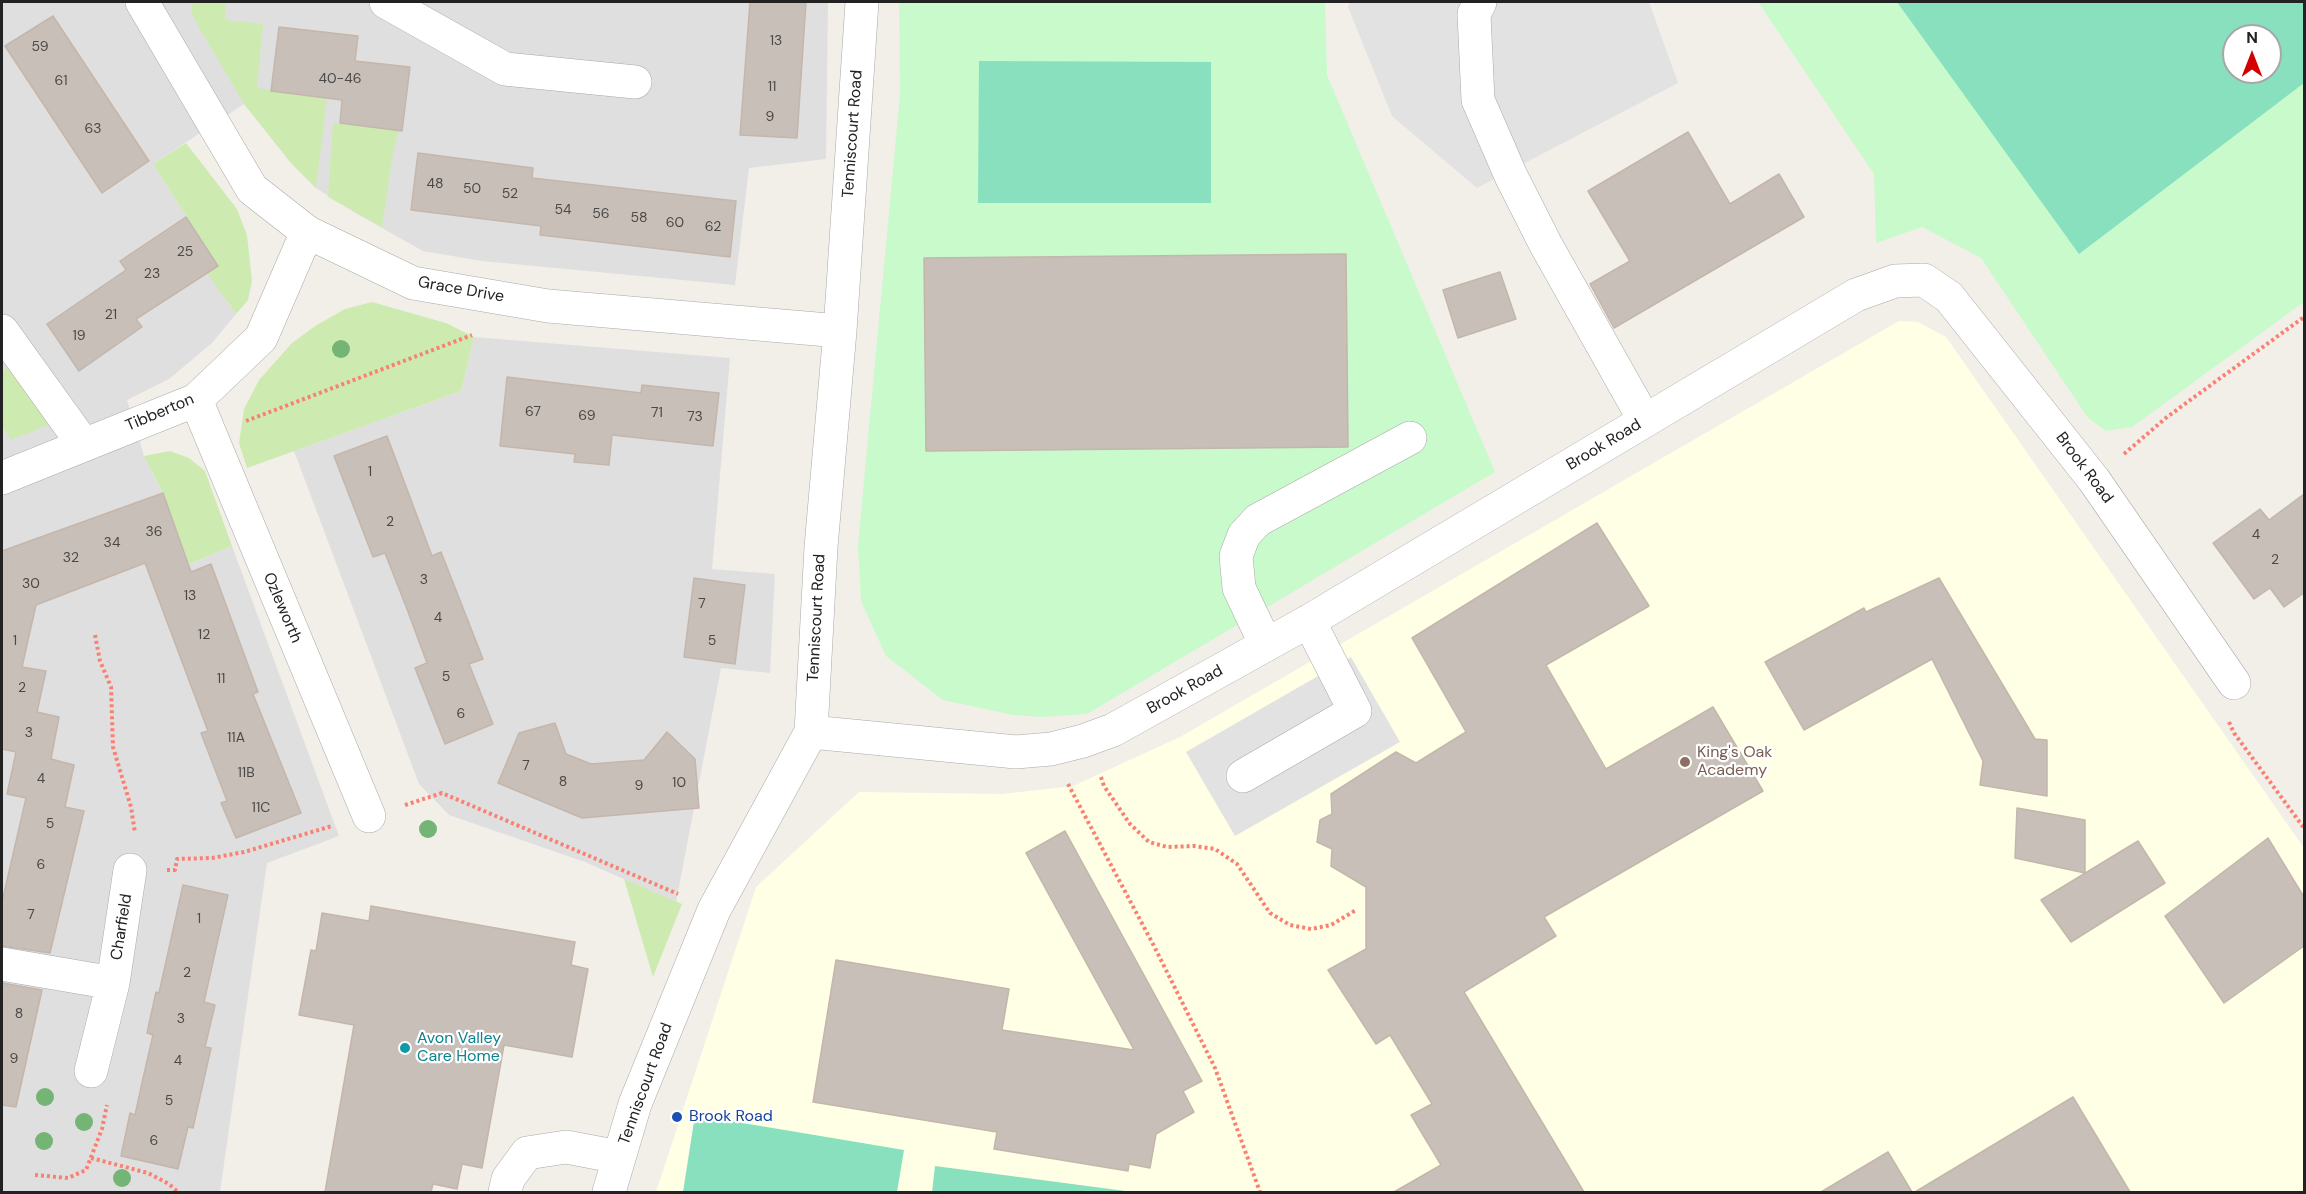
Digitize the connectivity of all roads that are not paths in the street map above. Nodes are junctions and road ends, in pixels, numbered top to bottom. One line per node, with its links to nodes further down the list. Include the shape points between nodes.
1 (142, 2): 6 (street, Grace Drive, via 252,189)
2 (386, 2): 5 (street, via 505,69)
3 (862, 2): 8 (street, Tenniscourt Road)
4 (1480, 2): 10 (street, via 1474,14 1478,100 1546,245)
5 (635, 82)
6 (307, 232): 8 (street, Grace Drive, via 412,282 548,306); 9 (street, Tibberton, via 261,338)
7 (2, 331): 12 (street)
8 (840, 331): 17 (street, Tenniscourt Road, via 820,547)
9 (196, 400): 12 (street, Tibberton); 19 (street, Ozleworth)
10 (1645, 421): 14 (street, Brook Road); 16 (street, Brook Road, via 1856,295 1894,281 1924,280 1949,297 2094,480)
11 (1410, 438): 15 (street, via 1258,520 1244,535 1236,556 1239,588)
12 (84, 445): 13 (street, Tibberton)
13 (2, 478)
14 (1309, 621): 15 (street, Brook Road); 18 (street, via 1355,711)
15 (1266, 645): 17 (street, Brook Road, via 1113,730 1051,749 1016,752)
16 (2226, 672)
17 (811, 732): 24 (street, Tenniscourt Road, via 714,910 635,1104)
18 (1243, 776)
19 (369, 816)
20 (130, 870): 22 (street, Charfield)
21 (2, 964): 22 (street, Charfield)
22 (113, 983): 23 (street, Charfield)
23 (91, 1071)
24 (620, 1157): 25 (street, via 566,1147 527,1153 508,1179); 26 (street, Tenniscourt Road)
25 (505, 1192)
26 (609, 1192)

